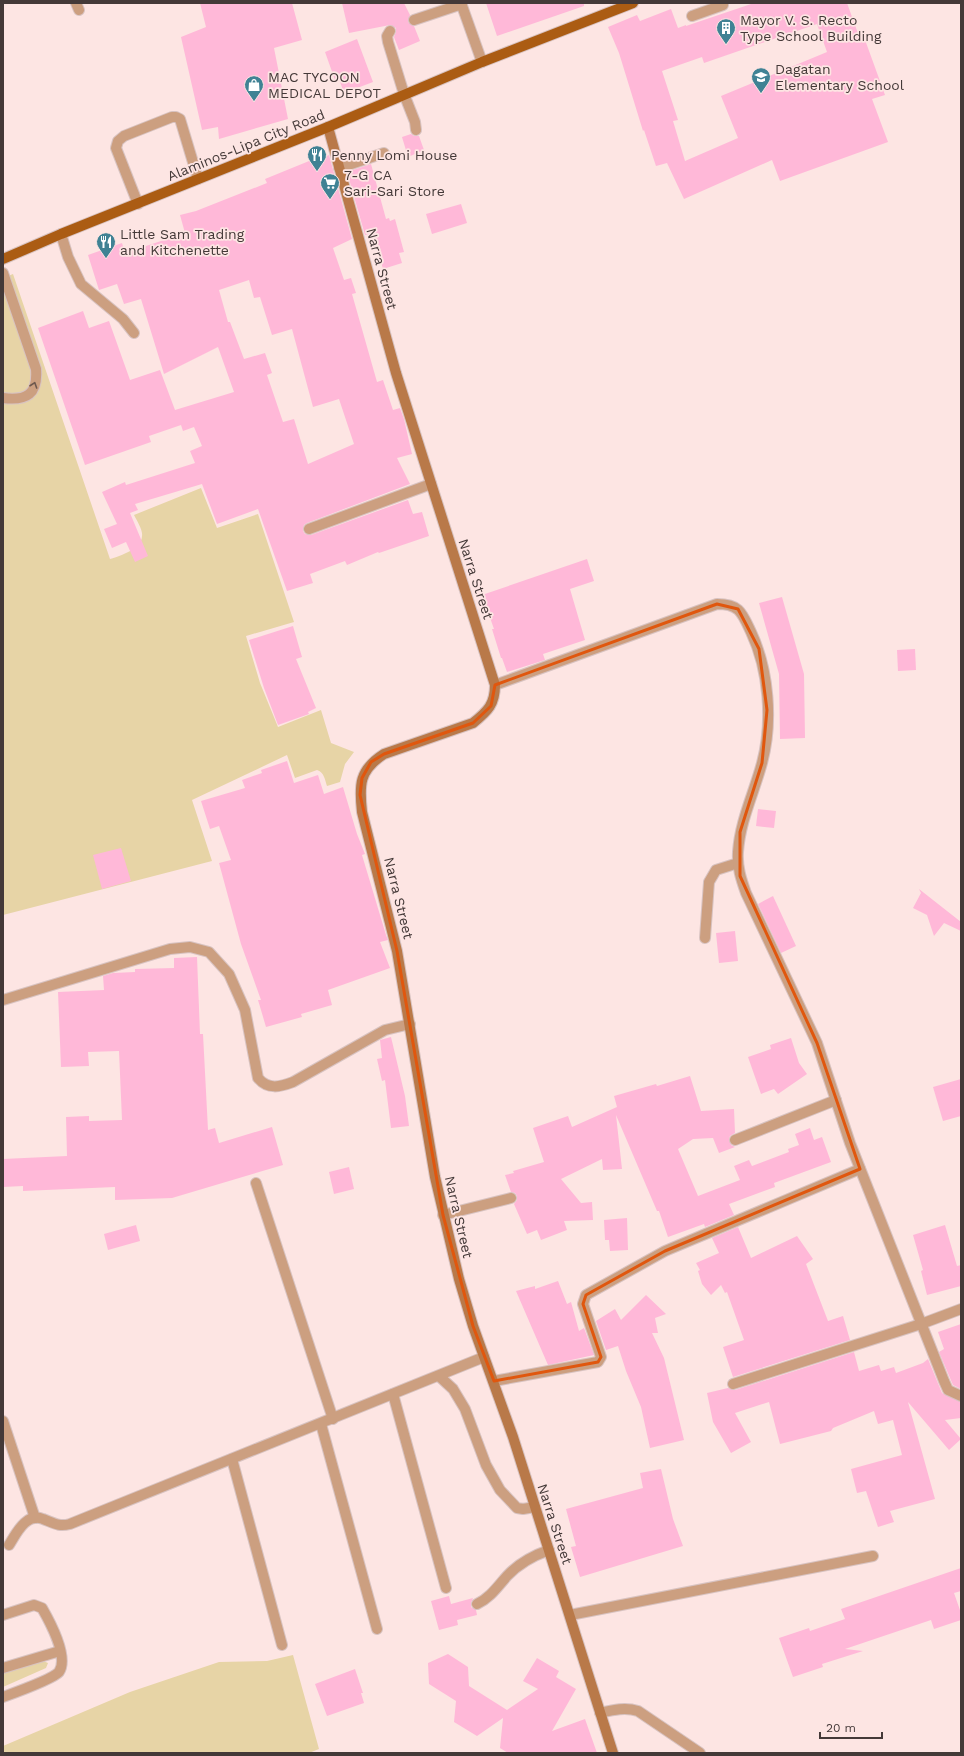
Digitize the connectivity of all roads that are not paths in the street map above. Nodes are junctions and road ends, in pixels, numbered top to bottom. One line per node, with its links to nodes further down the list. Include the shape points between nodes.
1 (462, 3): 5 (street); 7 (street)
2 (633, 3): 7 (main road, Alaminos-Lipa City Road)
3 (726, 4): 4 (street)
4 (692, 16)
5 (414, 20)
6 (390, 31): 8 (street, via 388,42)
7 (482, 62): 8 (main road, Alaminos-Lipa City Road)
8 (404, 94): 9 (main road, Alaminos-Lipa City Road); 10 (street)
9 (328, 127): 12 (street, Narra Street); 13 (main road, Alaminos-Lipa City Road)
10 (416, 130)
11 (384, 153): 12 (street)
12 (339, 168): 20 (street, Narra Street, via 396,373)
13 (198, 179): 14 (main road, Alaminos-Lipa City Road); 14 (street, via 180,119 172,117 124,136 118,141 116,148)
14 (138, 204): 15 (main road, Alaminos-Lipa City Road)
15 (61, 234): 16 (main road, Alaminos-Lipa City Road); 18 (street, via 70,262 81,284 123,319)
16 (3, 259)
17 (3, 273): 19 (street, one-way to 17, via 16,400 26,396 34,390 37,380 36,369)
18 (134, 332)
19 (3, 398)
20 (432, 484): 21 (street); 22 (street, Narra Street)
21 (309, 529)
22 (495, 685): 23 (street, via 717,604 729,604 738,609 759,649 766,686 767,710 766,740 740,832); 26 (street, Narra Street, via 495,696 491,706 473,723 384,754 371,762 362,778 362,812 397,951)
23 (738, 863): 24 (street, via 716,870 708,882); 27 (street, via 746,893 817,1043)
24 (705, 938)
25 (3, 1000): 26 (street, via 170,950 190,947 210,952 229,974 245,1010 258,1078 263,1084 277,1087 293,1082 386,1030)
26 (410, 1024): 32 (street, Narra Street)
27 (836, 1100): 28 (street); 29 (street)
28 (735, 1140)
29 (860, 1169): 34 (street); 37 (street, via 665,1251 586,1295 583,1304 601,1357 598,1362)
30 (256, 1183): 41 (street)
31 (511, 1198): 32 (street)
32 (443, 1215): 35 (street, Narra Street, via 459,1279)
33 (961, 1309): 34 (street)
34 (921, 1324): 38 (street); 40 (street, via 948,1390)
35 (484, 1357): 36 (street); 37 (street, Narra Street)
36 (438, 1376): 39 (street); 45 (street, via 453,1389 465,1409 486,1465 500,1490 517,1508)
37 (494, 1381): 45 (street, Narra Street)
38 (733, 1384)
39 (393, 1394): 41 (street); 50 (street)
40 (961, 1396)
41 (333, 1418): 43 (street)
42 (3, 1421): 46 (street)
43 (321, 1424): 44 (street); 54 (street)
44 (232, 1459): 46 (street, via 70,1524 57,1526 44,1519); 55 (street)
45 (535, 1507): 48 (street, Narra Street)
46 (34, 1518): 47 (street, via 24,1523)
47 (9, 1545)
48 (549, 1550): 51 (street, via 524,1560 487,1599); 52 (street, Narra Street)
49 (873, 1556): 52 (street)
50 (446, 1588)
51 (478, 1604)
52 (570, 1614): 59 (street, Narra Street)
53 (3, 1615): 56 (street, via 34,1605 40,1607)
54 (377, 1629)
55 (282, 1646)
56 (60, 1651): 57 (street); 58 (street, via 61,1666 55,1675)
57 (3, 1668)
58 (3, 1697)
59 (600, 1713): 60 (street, Narra Street); 61 (street, via 630,1708 638,1711)
60 (613, 1753)
61 (700, 1753)

